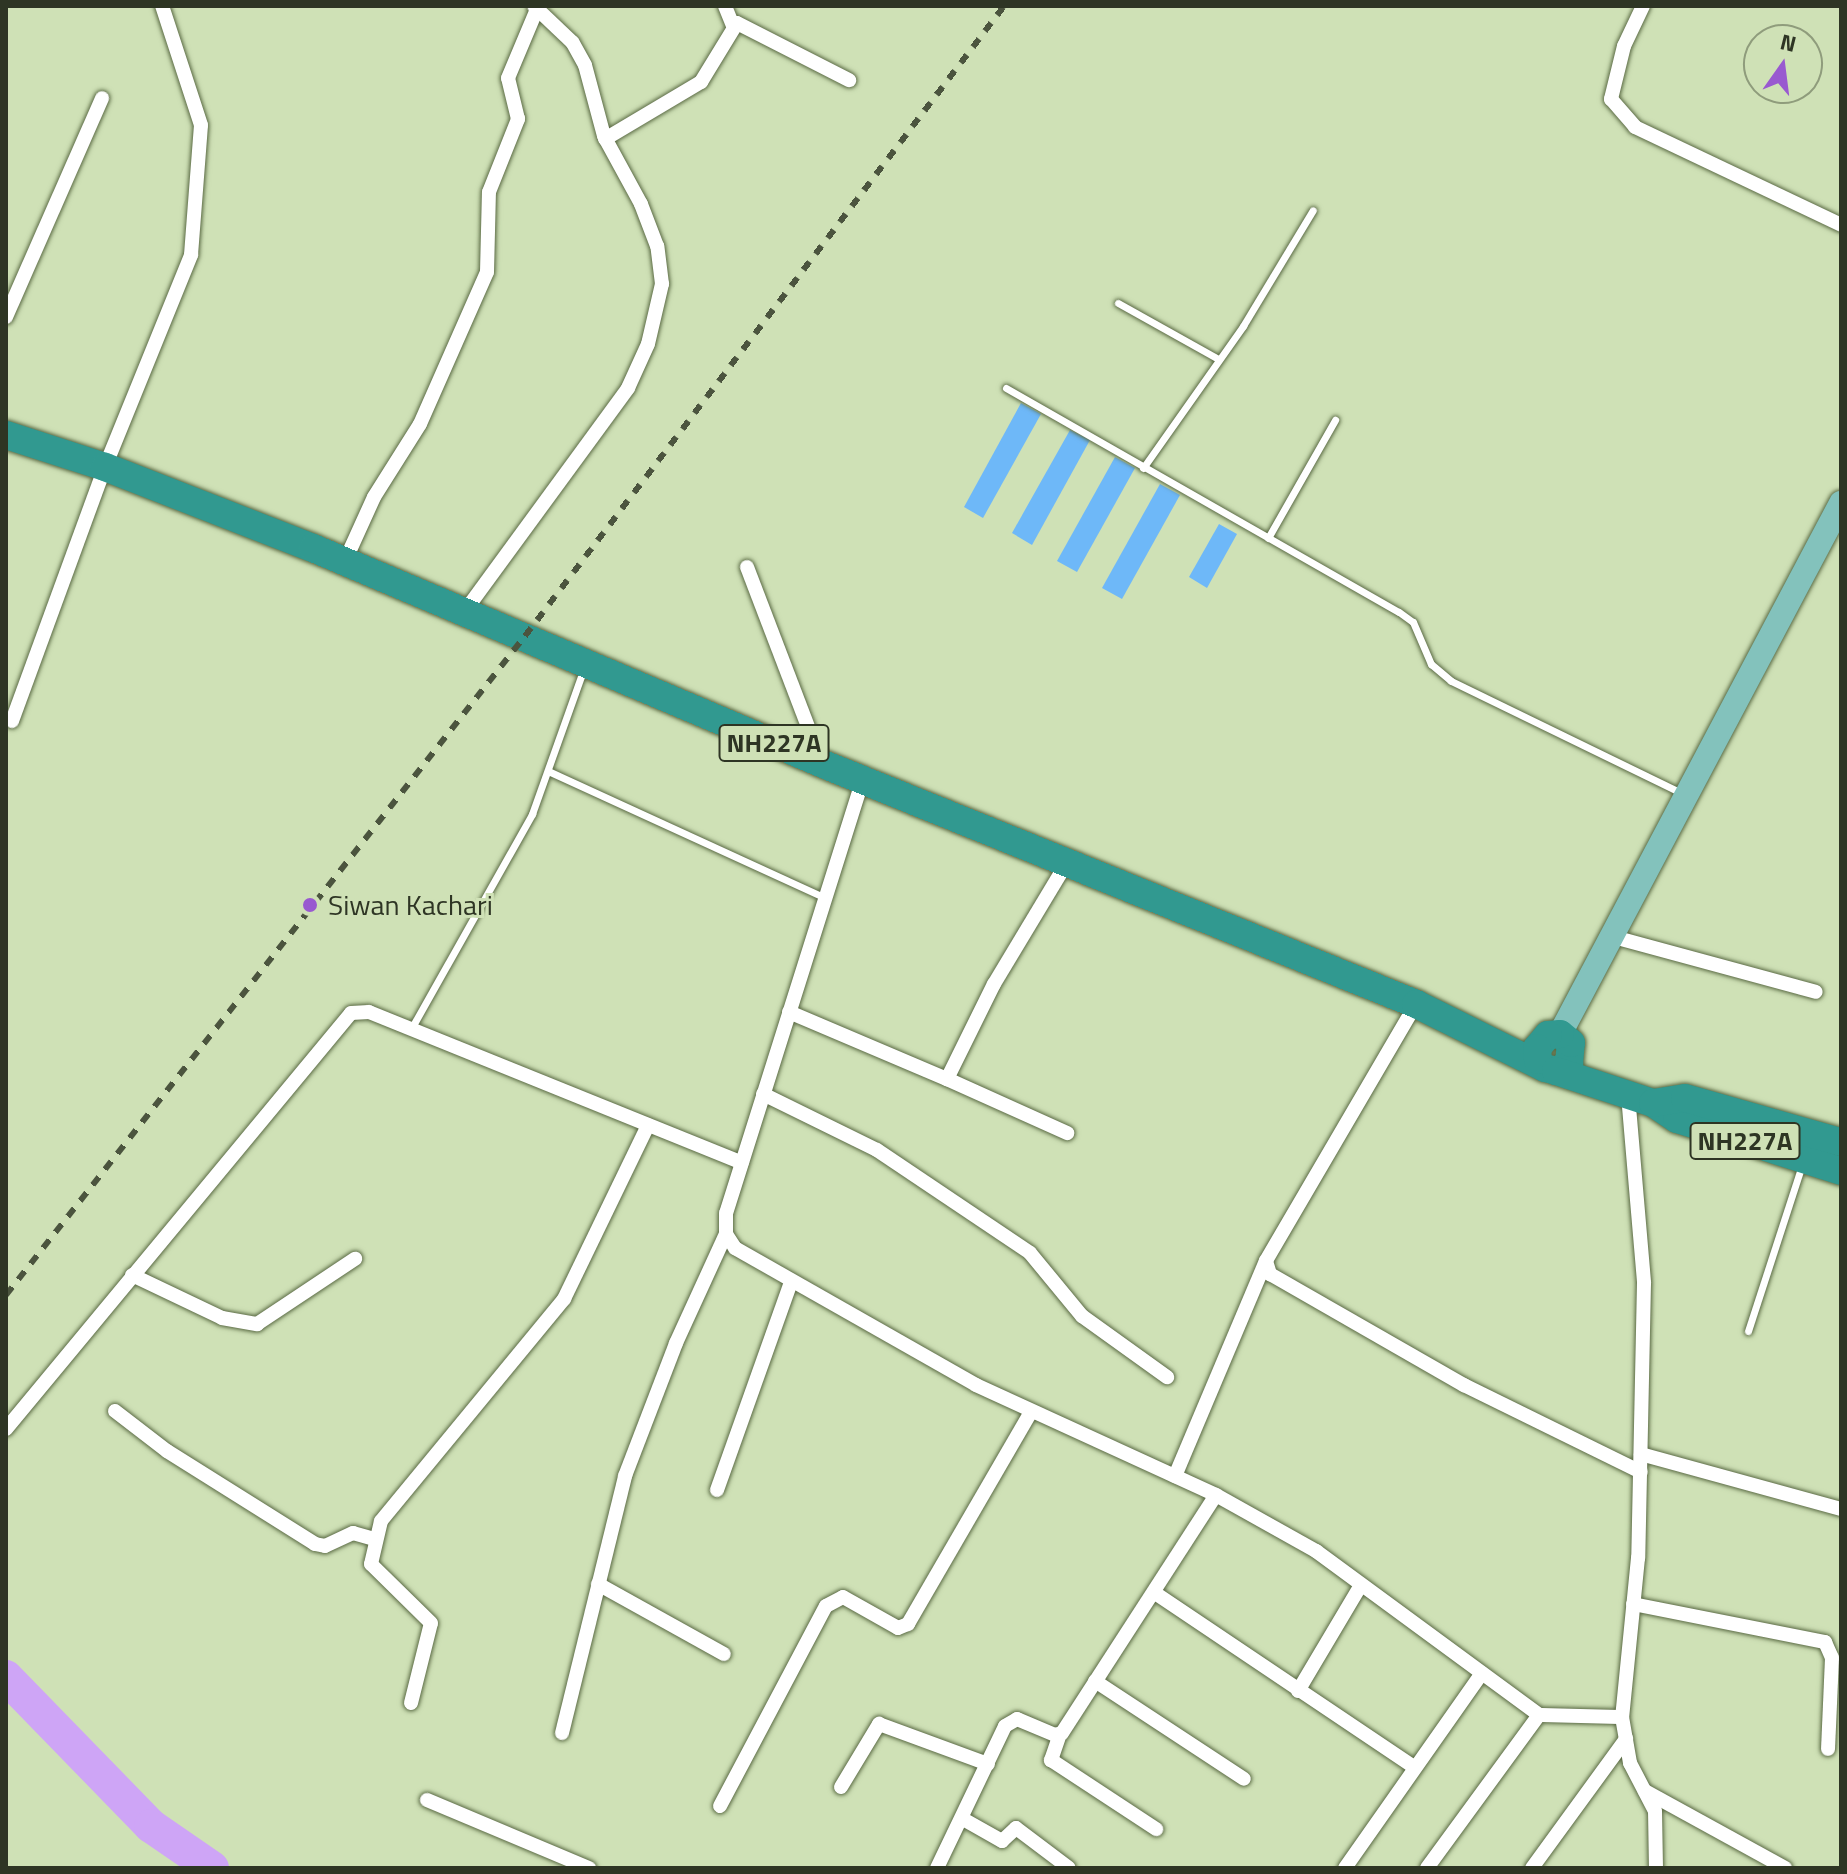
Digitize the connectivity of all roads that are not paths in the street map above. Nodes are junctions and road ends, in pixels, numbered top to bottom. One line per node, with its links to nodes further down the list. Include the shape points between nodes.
1 (162, 6): 18 (street, via 201,125 192,246)
2 (725, 6): 6 (street)
3 (1643, 6): 11 (street, via 1624,46 1611,99 1635,127)
4 (535, 8): 5 (street); 22 (street, via 508,78 518,119 489,192 487,272 420,424 374,497)
5 (552, 13): 9 (street, via 585,65)
6 (733, 26): 7 (street, via 743,24); 9 (street, via 701,82)
7 (849, 80)
8 (102, 98): 13 (street)
9 (605, 139): 24 (street, via 657,246 662,284 648,344 628,388)
10 (1313, 210): 14 (lane)
11 (1841, 225)
12 (1118, 303): 14 (lane)
13 (6, 317)
14 (1218, 359): 19 (lane)
15 (1006, 388): 19 (lane)
16 (1335, 420): 21 (lane)
17 (6, 435): 18 (highway, NH227A)
18 (105, 467): 22 (highway, NH227A); 26 (street)
19 (1143, 468): 21 (lane)
20 (1841, 503): 30 (main road)
21 (1268, 538): 30 (lane, via 1413,622 1431,664 1451,681)
22 (345, 561): 24 (highway, NH227A)
23 (747, 567): 27 (street)
24 (465, 611): 25 (highway, NH227A)
25 (586, 661): 27 (highway, NH227A); 28 (lane)
26 (12, 721)
27 (823, 764): 29 (highway, NH227A)
28 (548, 771): 32 (lane); 37 (lane, via 507,866)
29 (863, 779): 31 (highway, NH227A); 32 (street)
30 (1684, 794): 33 (main road)
31 (1068, 861): 35 (highway, NH227A); 40 (street, via 994,984)
32 (825, 898): 36 (street)
33 (1610, 936): 34 (street); 38 (main road)
34 (1816, 992)
35 (1416, 1004): 39 (highway, NH227A); 51 (street)
36 (789, 1012): 40 (street); 41 (street)
37 (411, 1029): 43 (street); 52 (street, via 369,1012 351,1013 339,1022)
38 (1560, 1034): 39 (highway, via 1539,1043)
39 (1547, 1065): 42 (highway, NH227A)
40 (947, 1079): 44 (street)
41 (763, 1094): 47 (street); 55 (street, via 877,1150 1030,1253 1082,1316)
42 (1640, 1099): 45 (highway, NH227A, via 1685,1098); 46 (highway, NH227A, via 1677,1119); 59 (street)
43 (648, 1125): 47 (street); 65 (street, via 564,1299 397,1499)
44 (1067, 1133)
45 (1841, 1142)
46 (1804, 1159): 48 (highway, NH227A); 54 (lane)
47 (742, 1163): 49 (street, via 726,1213)
48 (1841, 1171)
49 (726, 1234): 53 (street, via 744,1256); 66 (street, via 676,1343 625,1476)
50 (355, 1259): 52 (street, via 257,1324 222,1318)
51 (1266, 1261): 60 (street, via 1270,1274 1289,1289 1544,1427); 61 (street)
52 (132, 1275): 58 (street)
53 (791, 1282): 57 (street); 62 (street)
54 (1748, 1331)
55 (1167, 1377)
56 (115, 1411): 65 (street, via 167,1451 315,1544 325,1546 353,1533)
57 (1031, 1412): 61 (street); 87 (street, via 908,1624 898,1628 843,1597 826,1606)
58 (6, 1429)
59 (1641, 1454): 60 (street); 64 (street)
60 (1641, 1472): 69 (street)
61 (1175, 1476): 63 (street)
62 (717, 1490)
63 (1216, 1495): 67 (street, via 1316,1551); 68 (street)
64 (1841, 1509)
65 (374, 1539): 74 (street, via 371,1564 431,1623)
66 (598, 1584): 70 (street); 77 (street)
67 (1361, 1585): 71 (street); 73 (street)
68 (1155, 1593): 72 (street); 73 (street)
69 (1633, 1604): 76 (street); 80 (street, via 1825,1642 1832,1658)
70 (724, 1654)
71 (1482, 1673): 75 (street); 82 (street)
72 (1095, 1681): 78 (street); 83 (street)
73 (1298, 1691): 82 (street)
74 (411, 1703)
75 (1539, 1715): 76 (street); 94 (street)
76 (1622, 1717): 79 (street)
77 (562, 1733)
78 (1060, 1734): 81 (street, via 1013,1719); 89 (street, via 1051,1760)
79 (1626, 1739): 85 (street, via 1630,1763); 95 (street)
80 (1828, 1749)
81 (988, 1764): 84 (street, via 879,1724); 88 (street)
82 (1414, 1767): 93 (street)
83 (1244, 1779)
84 (841, 1787)
85 (1645, 1791): 96 (street, via 1658,1833); 97 (street)
86 (427, 1800): 90 (street)
87 (720, 1806)
88 (963, 1819): 91 (street); 92 (street, via 1002,1841 1016,1828)
89 (1156, 1829)
90 (589, 1868)
91 (937, 1868)
92 (1069, 1868)
93 (1345, 1868)
94 (1427, 1868)
95 (1532, 1868)
96 (1656, 1868)
97 (1785, 1868)

